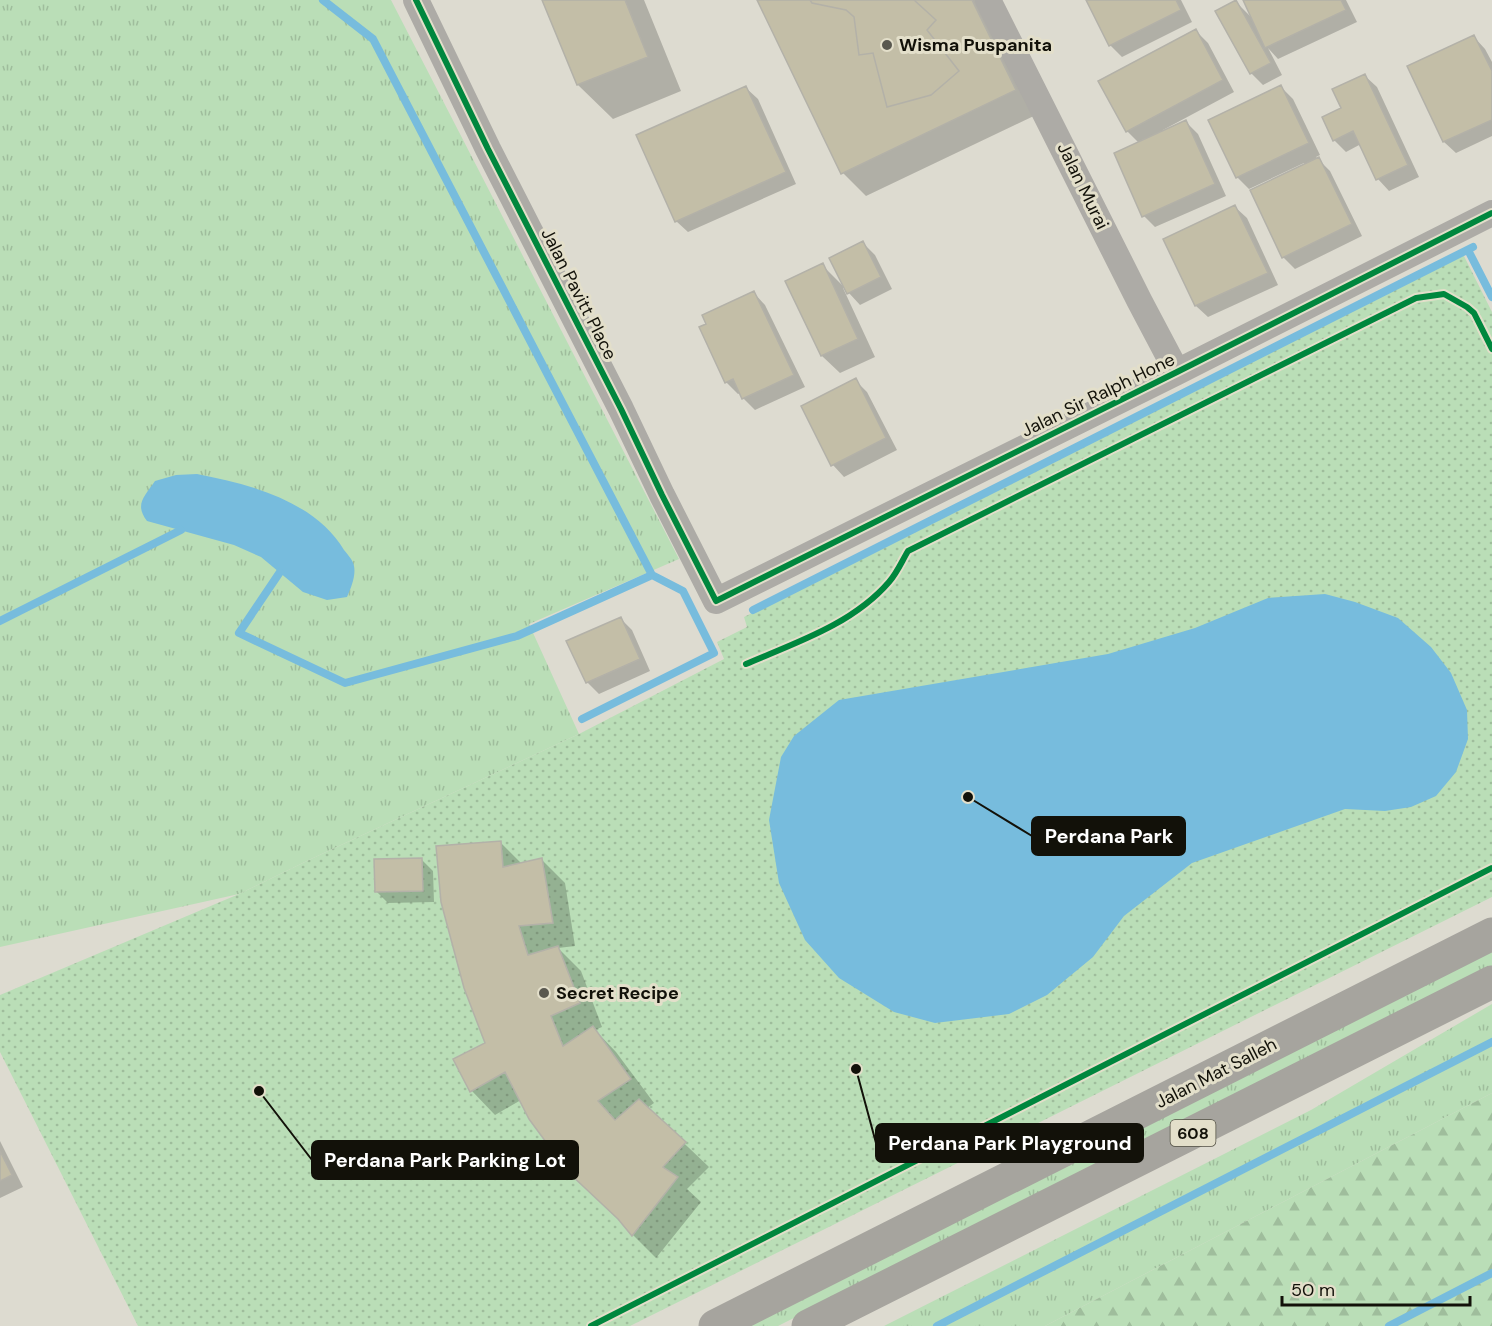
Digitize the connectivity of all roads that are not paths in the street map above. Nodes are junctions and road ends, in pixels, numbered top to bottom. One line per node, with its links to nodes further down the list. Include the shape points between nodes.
1 (416, 0): 5 (street, Jalan Pavitt Place)
2 (988, 0): 4 (street, Jalan Murai)
3 (1492, 213): 4 (street, Jalan Sir Ralph Hone)
4 (1178, 372): 5 (street, Jalan Sir Ralph Hone)
5 (716, 601)
6 (1492, 934): 9 (main road, Jalan Mat Salleh / 608)
7 (1492, 982): 8 (main road, 608)
8 (821, 1322)
9 (715, 1326)

